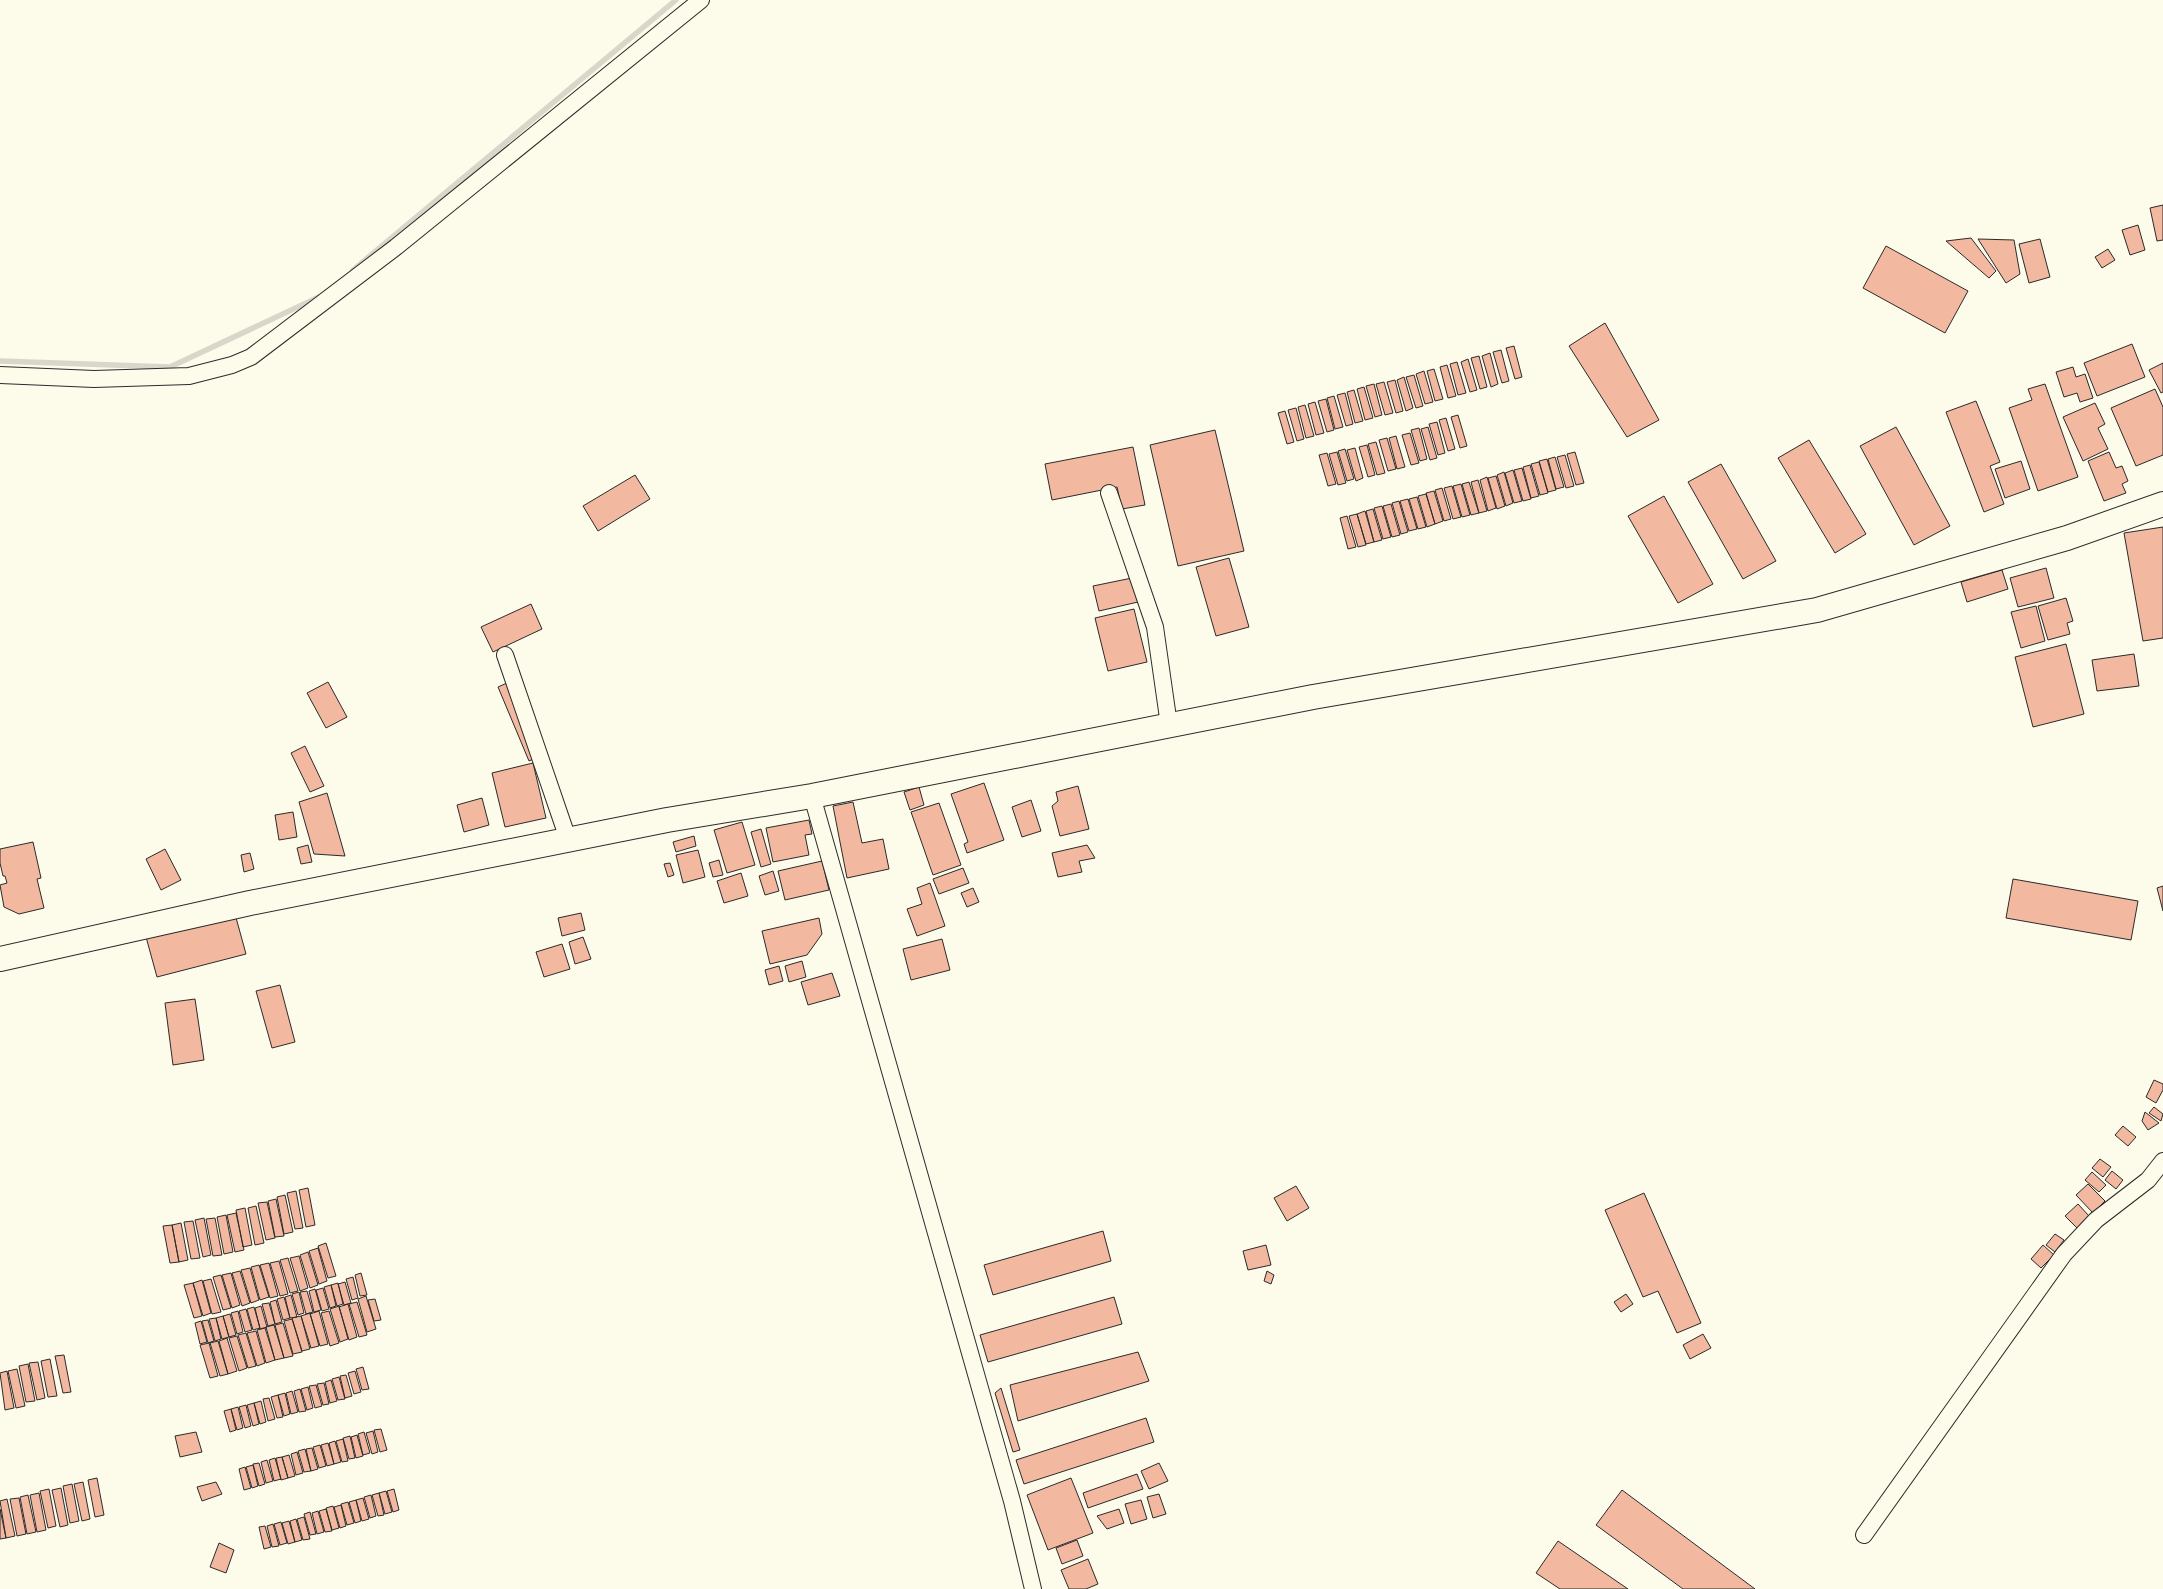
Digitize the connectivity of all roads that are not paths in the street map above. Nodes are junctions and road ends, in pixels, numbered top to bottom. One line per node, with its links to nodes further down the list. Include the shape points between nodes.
1 (701, 0): 2 (street, via 396,247 251,357 189,376 94,379)
2 (0, 375)
3 (1109, 493): 6 (street, via 1155,627)
4 (2163, 504): 6 (street, via 2067,538 1817,610)
5 (505, 655): 8 (street)
6 (1169, 725): 7 (street)
7 (812, 796): 8 (street); 12 (street, via 1010,1492)
8 (568, 839): 9 (street, via 250,903)
9 (0, 959)
10 (2163, 1161): 11 (street, via 2148,1180 2096,1220 2064,1254)
11 (1864, 1535)
12 (1033, 1589)

